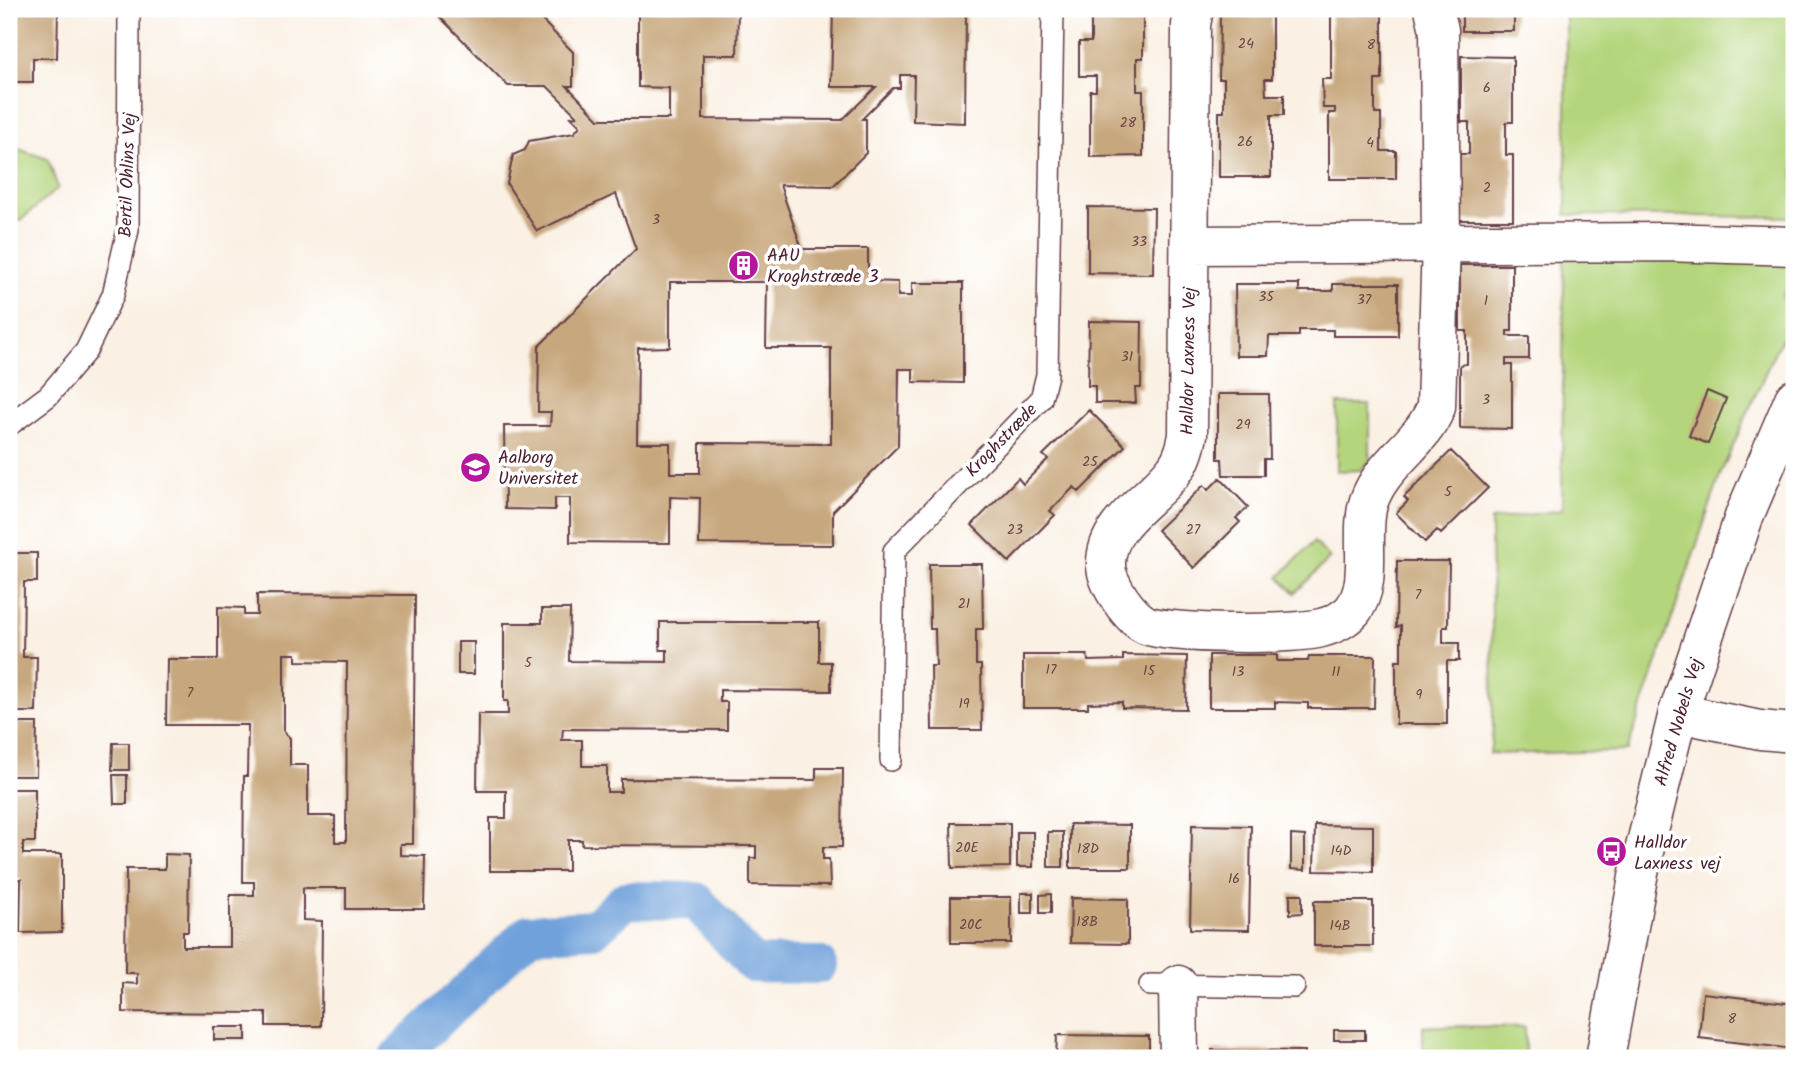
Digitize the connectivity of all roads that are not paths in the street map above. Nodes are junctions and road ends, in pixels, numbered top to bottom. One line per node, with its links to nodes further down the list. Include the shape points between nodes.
1 (129, 9): 9 (lane, Bertil Ohlins Vej, via 128,230 113,295 86,351 48,396)
2 (1053, 9): 12 (lane, Kroghstræde, via 1047,375 1041,399 894,551)
3 (1194, 9): 6 (street, Halldor Laxness Vej)
4 (1434, 9): 5 (street, Halldor Laxness Vej, via 1439,30)
5 (1441, 243): 6 (street); 6 (street, Halldor Laxness Vej, via 1436,407 1422,434 1382,475 1371,494 1363,578 1353,610 1329,625 1301,631 1182,631 1146,625 1132,614 1107,575 1107,552 1118,528 1174,470 1185,448); 7 (street)
6 (1190, 245)
7 (1794, 246)
8 (1794, 399): 10 (street, Alfred Nobels Vej, via 1745,514)
9 (9, 425)
10 (1678, 713): 11 (street); 16 (street, Alfred Nobels Vej, via 1639,872)
11 (1794, 733)
12 (891, 760)
13 (1164, 985): 14 (lane); 15 (street)
14 (1294, 987)
15 (1179, 1058)
16 (1605, 1058)

